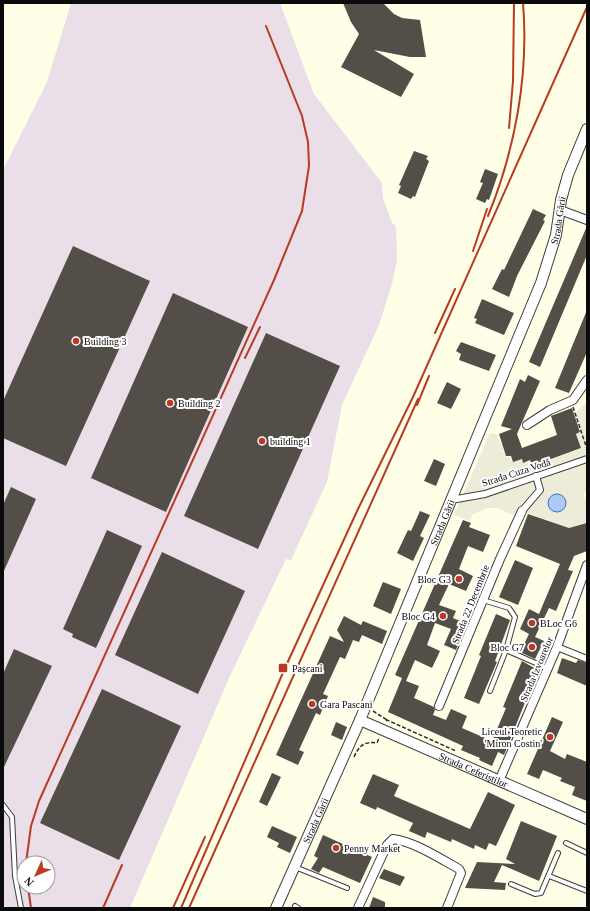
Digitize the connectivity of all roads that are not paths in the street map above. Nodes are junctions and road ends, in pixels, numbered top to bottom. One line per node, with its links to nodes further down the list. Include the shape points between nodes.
1 (587, 129): 2 (street, Strada Gării, via 568,175)
2 (560, 210): 3 (street); 8 (street, Strada Gării, via 556,235 541,283)
3 (587, 220)
4 (587, 380): 5 (street, via 573,400 550,410)
5 (527, 425)
6 (587, 459): 7 (street, Strada Cuza Vodă)
7 (536, 476): 8 (street, Strada Cuza Vodă, via 485,494); 9 (street, via 540,490)
8 (451, 500): 18 (street, Strada Gării)
9 (522, 511): 11 (street, Strada 22 Decembrie)
10 (587, 565): 12 (street, Strada Izvoarelor)
11 (483, 600): 13 (lane, via 509,608 514,614 515,622); 17 (street, Strada 22 Decembrie)
12 (557, 647): 14 (street); 15 (street, Strada Izvoarelor)
13 (506, 650): 15 (lane); 16 (lane)
14 (587, 659)
15 (547, 668): 19 (street, Strada Izvoarelor)
16 (490, 691)
17 (439, 706)
18 (360, 720): 19 (street, Strada Ceferiștilor); 25 (street, Strada Gării)
19 (499, 781): 21 (street, Strada Ceferiștilor)
20 (3, 805): 30 (lane, via 12,817 15,876)
21 (587, 819)
22 (566, 843): 23 (lane)
23 (587, 853)
24 (558, 854): 26 (lane)
25 (295, 867): 28 (lane); 31 (street, Strada Gării)
26 (549, 876): 27 (lane, via 543,890 538,894); 29 (lane)
27 (511, 884)
28 (347, 888)
29 (587, 891)
30 (20, 908)
31 (276, 908)
32 (358, 908): 33 (street, via 387,845 393,839 399,839 459,869 461,873 458,884)
33 (447, 908)

